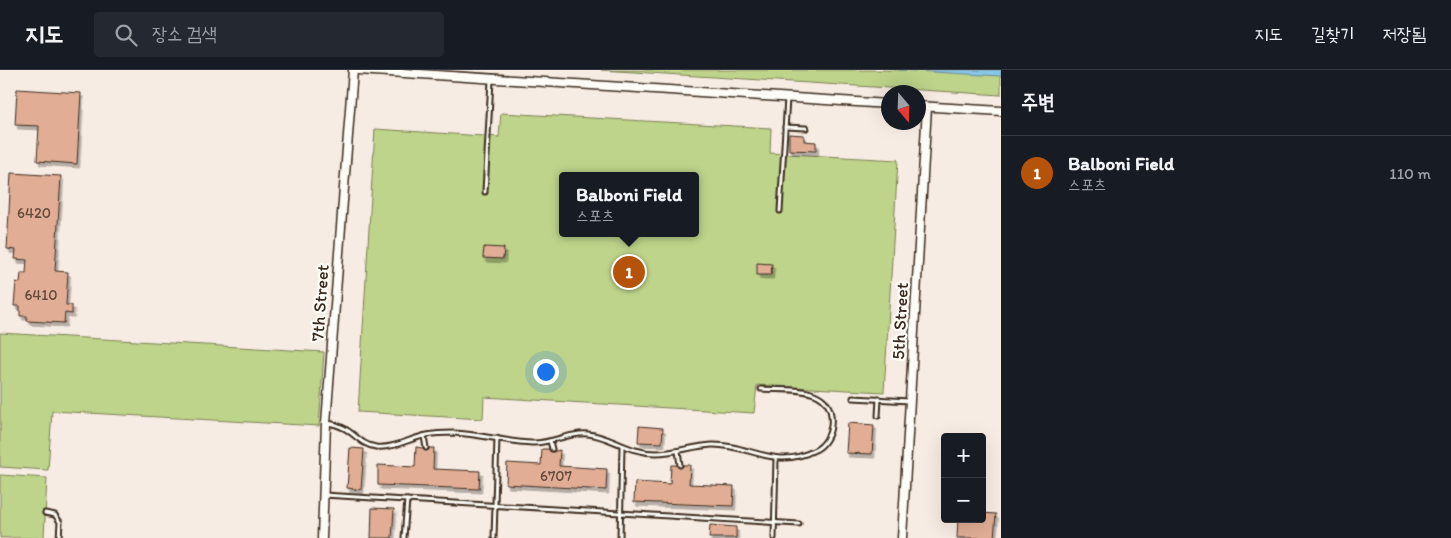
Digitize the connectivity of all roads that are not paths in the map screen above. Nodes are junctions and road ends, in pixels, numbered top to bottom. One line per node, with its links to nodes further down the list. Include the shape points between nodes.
1 (353, 70): 17 (street, 7th Street)
2 (358, 70): 3 (street)
3 (491, 80): 4 (street); 10 (lane)
4 (787, 98): 5 (street); 8 (lane)
5 (881, 104)
6 (927, 107): 7 (street); 15 (street, 5th Street)
7 (1001, 111)
8 (785, 127): 9 (lane); 11 (lane)
9 (806, 128)
10 (485, 192)
11 (780, 212)
12 (761, 390): 25 (lane, via 812,392 822,396 830,411 830,432 816,450)
13 (853, 398): 14 (lane)
14 (879, 399): 15 (lane); 16 (lane)
15 (910, 401): 40 (street, 5th Street)
16 (878, 416)
17 (326, 423): 18 (lane, via 340,424 363,442 376,447); 27 (street, 7th Street)
18 (424, 436): 19 (lane, via 467,434); 22 (lane)
19 (497, 438): 20 (lane, via 534,443); 29 (lane)
20 (550, 441): 21 (lane, via 587,434); 23 (lane)
21 (622, 447): 24 (lane, via 642,452); 31 (lane)
22 (426, 448)
23 (552, 449)
24 (678, 451): 25 (lane, via 721,446); 26 (lane)
25 (776, 458): 32 (lane)
26 (680, 465)
27 (324, 495): 28 (lane); 35 (street, 7th Street)
28 (406, 500): 29 (lane); 36 (lane)
29 (496, 506): 31 (lane); 37 (lane)
30 (45, 513): 34 (lane, via 55,514 60,522)
31 (621, 513): 32 (lane); 38 (lane)
32 (775, 522): 33 (lane); 39 (lane)
33 (799, 524)
34 (59, 538)
35 (322, 538)
36 (404, 538)
37 (494, 538)
38 (620, 538)
39 (774, 538)
40 (902, 538)

